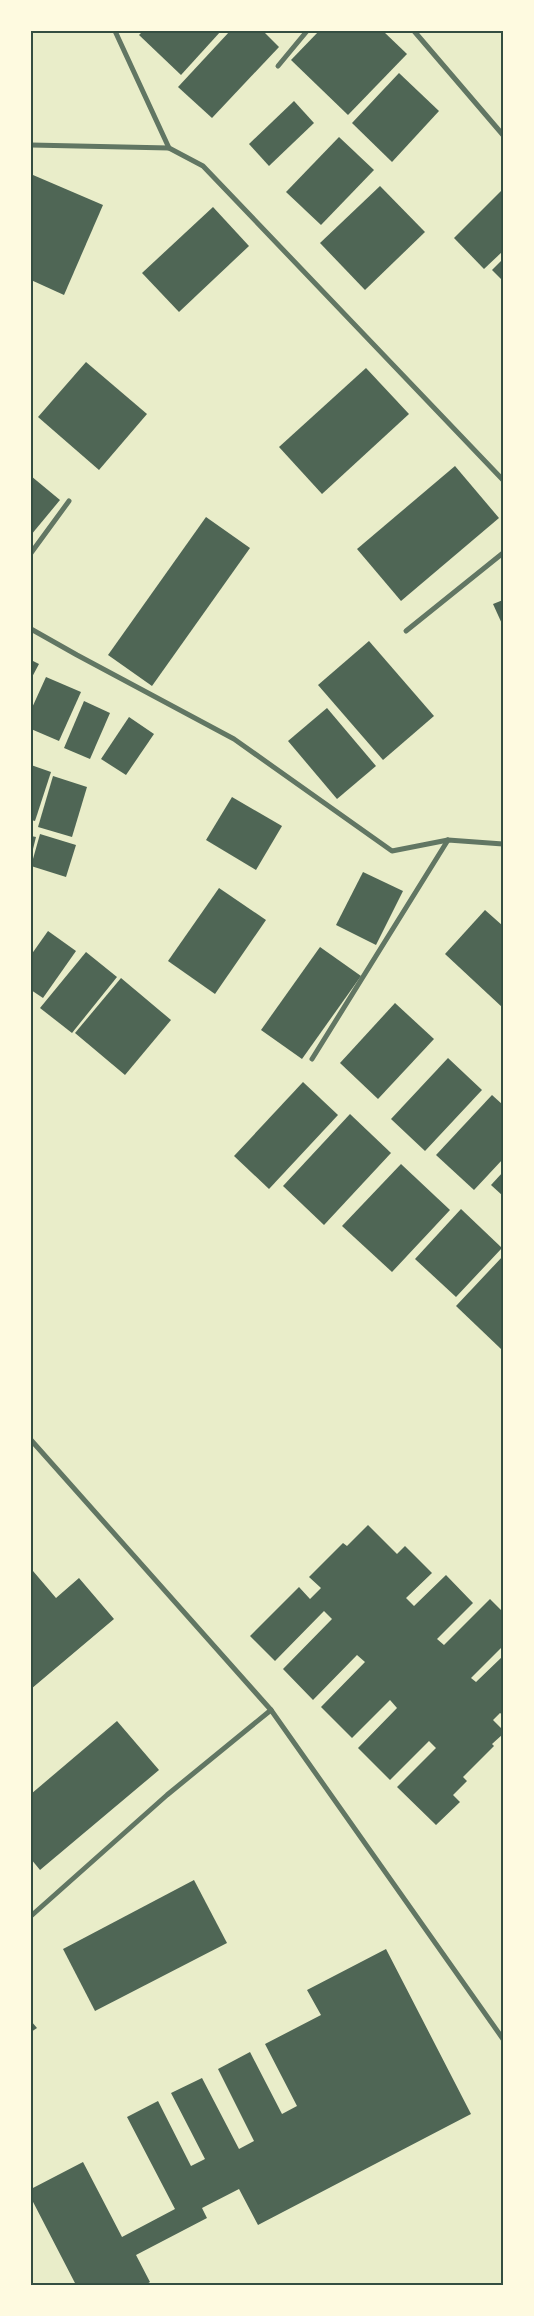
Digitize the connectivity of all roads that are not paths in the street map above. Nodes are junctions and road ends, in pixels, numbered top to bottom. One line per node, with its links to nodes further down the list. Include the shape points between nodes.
1 (115, 31): 7 (street)
2 (306, 31): 4 (street)
3 (414, 31): 5 (street)
4 (278, 66)
5 (503, 135)
6 (31, 145): 7 (street)
7 (169, 148): 8 (street, via 203,166)
8 (503, 480)
9 (69, 501): 10 (street)
10 (31, 553)
11 (503, 553): 13 (street)
12 (31, 629): 14 (street, via 234,739 392,851)
13 (406, 631)
14 (448, 840): 15 (street); 16 (street)
15 (503, 844)
16 (312, 1059)
17 (31, 1440): 18 (street)
18 (271, 1710): 19 (street, via 167,1795); 20 (street)
19 (31, 1916)
20 (503, 2039)

